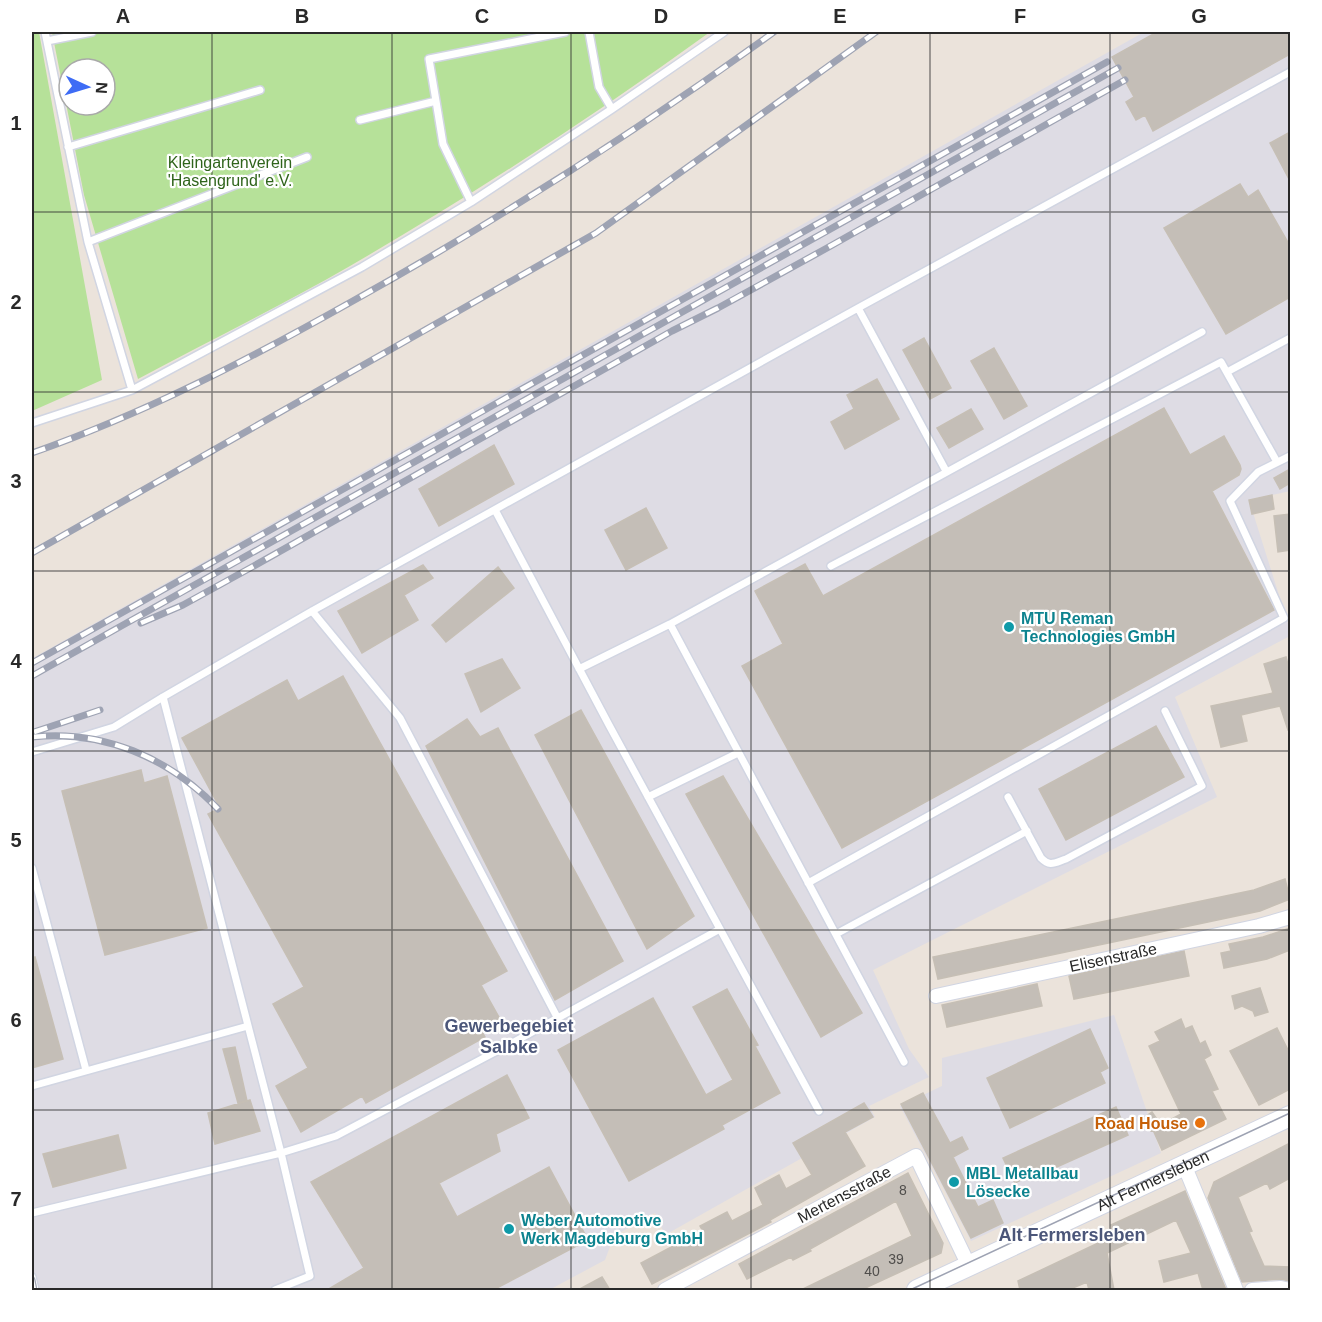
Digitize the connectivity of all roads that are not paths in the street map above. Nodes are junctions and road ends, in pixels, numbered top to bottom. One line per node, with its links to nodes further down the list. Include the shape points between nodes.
1 (45, 32): 6 (lane)
2 (92, 32): 6 (lane)
3 (565, 32): 9 (lane, via 429,58)
4 (590, 32): 10 (lane, via 599,87)
5 (724, 32): 10 (lane)
6 (48, 41): 12 (lane)
7 (1290, 72): 16 (lane)
8 (260, 90): 12 (lane)
9 (436, 101): 11 (lane); 14 (lane, via 443,144)
10 (612, 109): 14 (lane)
11 (360, 120)
12 (68, 147): 15 (lane)
13 (307, 157): 15 (lane)
14 (471, 202): 20 (lane, via 362,267)
15 (88, 242): 20 (lane)
16 (858, 308): 24 (lane); 25 (lane)
17 (1202, 332): 24 (lane)
18 (1290, 338): 19 (lane)
19 (1227, 372): 23 (lane); 26 (lane, via 1221,362)
20 (132, 390): 21 (lane)
21 (32, 423)
22 (1290, 456): 23 (lane)
23 (1277, 462): 38 (lane, via 1258,472 1230,501 1284,618)
24 (946, 471): 28 (lane)
25 (495, 510): 27 (lane); 29 (lane)
26 (831, 566)
27 (312, 611): 30 (lane); 43 (lane, via 400,718)
28 (669, 624): 29 (lane); 33 (lane)
29 (579, 669): 34 (lane)
30 (163, 697): 32 (lane, via 114,727); 44 (lane)
31 (1165, 711): 36 (lane, via 1202,786 1052,864 1041,858)
32 (32, 752)
33 (738, 753): 34 (lane); 38 (lane)
34 (648, 797): 40 (lane)
35 (1008, 797): 36 (lane)
36 (1027, 831): 41 (lane)
37 (32, 868): 46 (lane)
38 (808, 883): 41 (lane)
39 (1290, 917): 42 (street, Elisenstraße)
40 (720, 929): 43 (lane); 48 (lane)
41 (836, 934): 45 (lane)
42 (936, 996)
43 (557, 1017): 50 (lane, via 336,1136)
44 (248, 1026): 46 (lane); 50 (lane)
45 (904, 1062)
46 (86, 1070): 47 (lane)
47 (32, 1086)
48 (819, 1111)
49 (1290, 1116): 51 (main road, Alt Fermersleben)
50 (280, 1153): 52 (lane); 56 (lane, via 310,1276)
51 (1185, 1167): 53 (main road, Alt Fermersleben); 59 (street)
52 (32, 1213)
53 (969, 1266): 57 (street, Mertensstraße, via 916,1156); 58 (main road, Alt Fermersleben)
54 (32, 1277): 55 (lane)
55 (35, 1290)
56 (275, 1290)
57 (665, 1290)
58 (917, 1290)
59 (1236, 1290)
60 (1252, 1290): 61 (street)
61 (1290, 1290)

